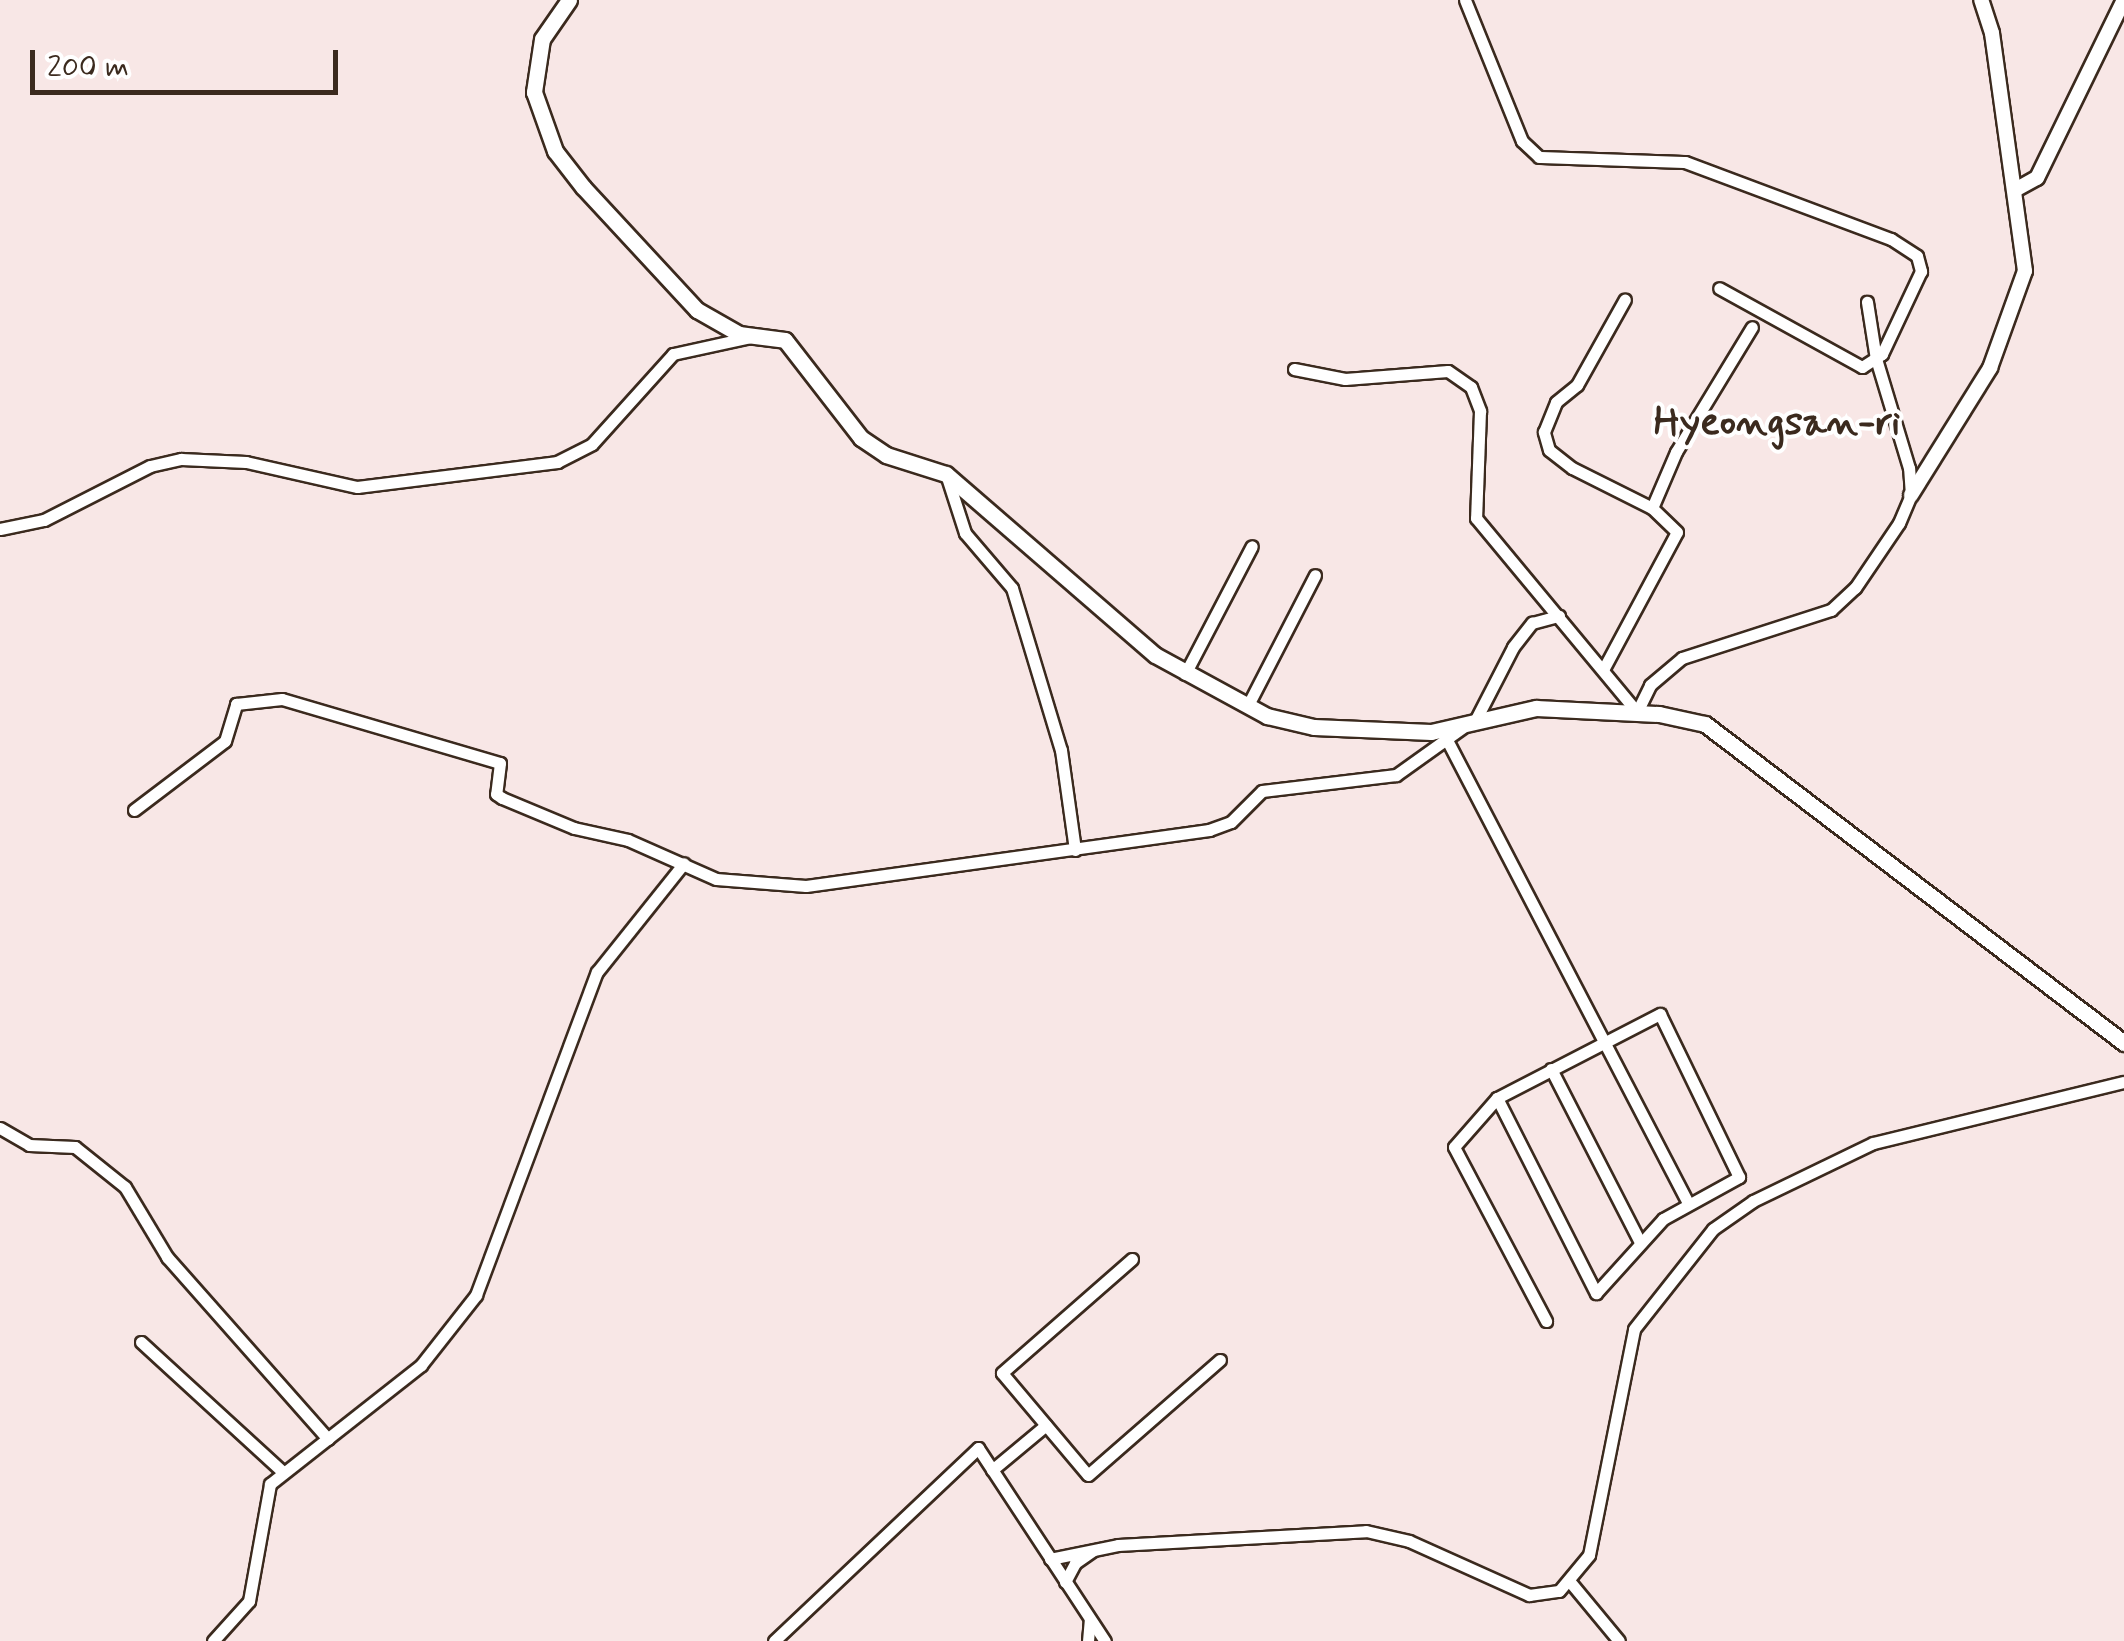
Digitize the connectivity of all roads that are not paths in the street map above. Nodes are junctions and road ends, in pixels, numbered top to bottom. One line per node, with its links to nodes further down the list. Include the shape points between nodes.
1 (569, 0): 10 (main road, via 542,40 534,80 555,151 698,310 729,331)
2 (1465, 0): 11 (street, via 1522,142 1539,156 1684,162 1891,239 1917,256 1919,281)
3 (1981, 0): 5 (street)
4 (2124, 0): 5 (street, via 2037,178)
5 (2016, 190): 14 (street, via 2027,258 2010,324 1979,389)
6 (1719, 288): 11 (street, via 1862,368)
7 (1625, 299): 15 (street, via 1577,385 1556,402 1544,432 1549,450 1572,468)
8 (1868, 302): 11 (street)
9 (1752, 328): 15 (street, via 1676,452)
10 (754, 336): 13 (main road, via 791,345 833,406 878,450); 16 (street, via 674,354 592,444 557,462 357,487 246,462 181,459 150,466 44,520)
11 (1876, 359): 14 (street, via 1902,432)
12 (1294, 368): 19 (street, via 1345,379 1448,371 1472,386 1480,411 1476,518)
13 (946, 474): 21 (main road, via 1122,630); 27 (street, via 966,533 1012,588 1061,750)
14 (1911, 494): 23 (street, via 1877,558 1831,610 1682,658 1650,685)
15 (1652, 508): 20 (street, via 1678,532)
16 (0, 529)
17 (1252, 546): 21 (street)
18 (1315, 574): 22 (street)
19 (1559, 616): 20 (street); 24 (street, via 1546,615 1522,635)
20 (1604, 668): 23 (street)
21 (1185, 674): 22 (main road)
22 (1248, 706): 24 (main road, via 1314,727)
23 (1637, 712): 24 (main road, via 1525,708); 30 (main road, via 1696,720 1739,745 2026,974)
24 (1467, 726): 25 (street)
25 (1447, 740): 27 (street, via 1384,779 1273,788 1254,795 1222,826); 29 (street)
26 (134, 810): 28 (street, via 225,741 236,704 282,699 500,764 496,794 502,798)
27 (1075, 850): 28 (street, via 806,886 735,885)
28 (684, 863): 42 (street, via 597,972 502,1240 459,1324 421,1366)
29 (1604, 1040): 31 (street); 35 (street); 35 (street, via 1660,1014 1739,1177)
30 (2124, 1043)
31 (1551, 1069): 33 (street); 36 (street)
32 (2124, 1082): 48 (street, via 1873,1143 1752,1201 1713,1229 1644,1311 1626,1348 1593,1538)
33 (1497, 1098): 36 (street, via 1596,1293); 38 (street, via 1454,1147)
34 (0, 1128): 42 (street, via 29,1145 75,1147 125,1187 167,1257)
35 (1687, 1202): 36 (street)
36 (1640, 1242)
37 (1132, 1259): 41 (street, via 1002,1373)
38 (1546, 1321)
39 (141, 1342): 44 (street)
40 (1220, 1360): 41 (street, via 1088,1475)
41 (1046, 1425): 43 (street)
42 (328, 1439): 44 (street)
43 (992, 1470): 46 (street); 51 (street, via 978,1448)
44 (283, 1472): 50 (street, via 266,1496 249,1601)
45 (1092, 1551): 46 (street); 47 (street, via 1074,1563); 48 (street, via 1366,1531 1431,1550 1529,1595 1548,1595)
46 (1050, 1560): 47 (street)
47 (1065, 1582): 49 (street)
48 (1571, 1583): 54 (street)
49 (1090, 1620): 52 (street); 53 (street)
50 (213, 1641)
51 (774, 1641)
52 (1088, 1641)
53 (1105, 1641)
54 (1619, 1641)

